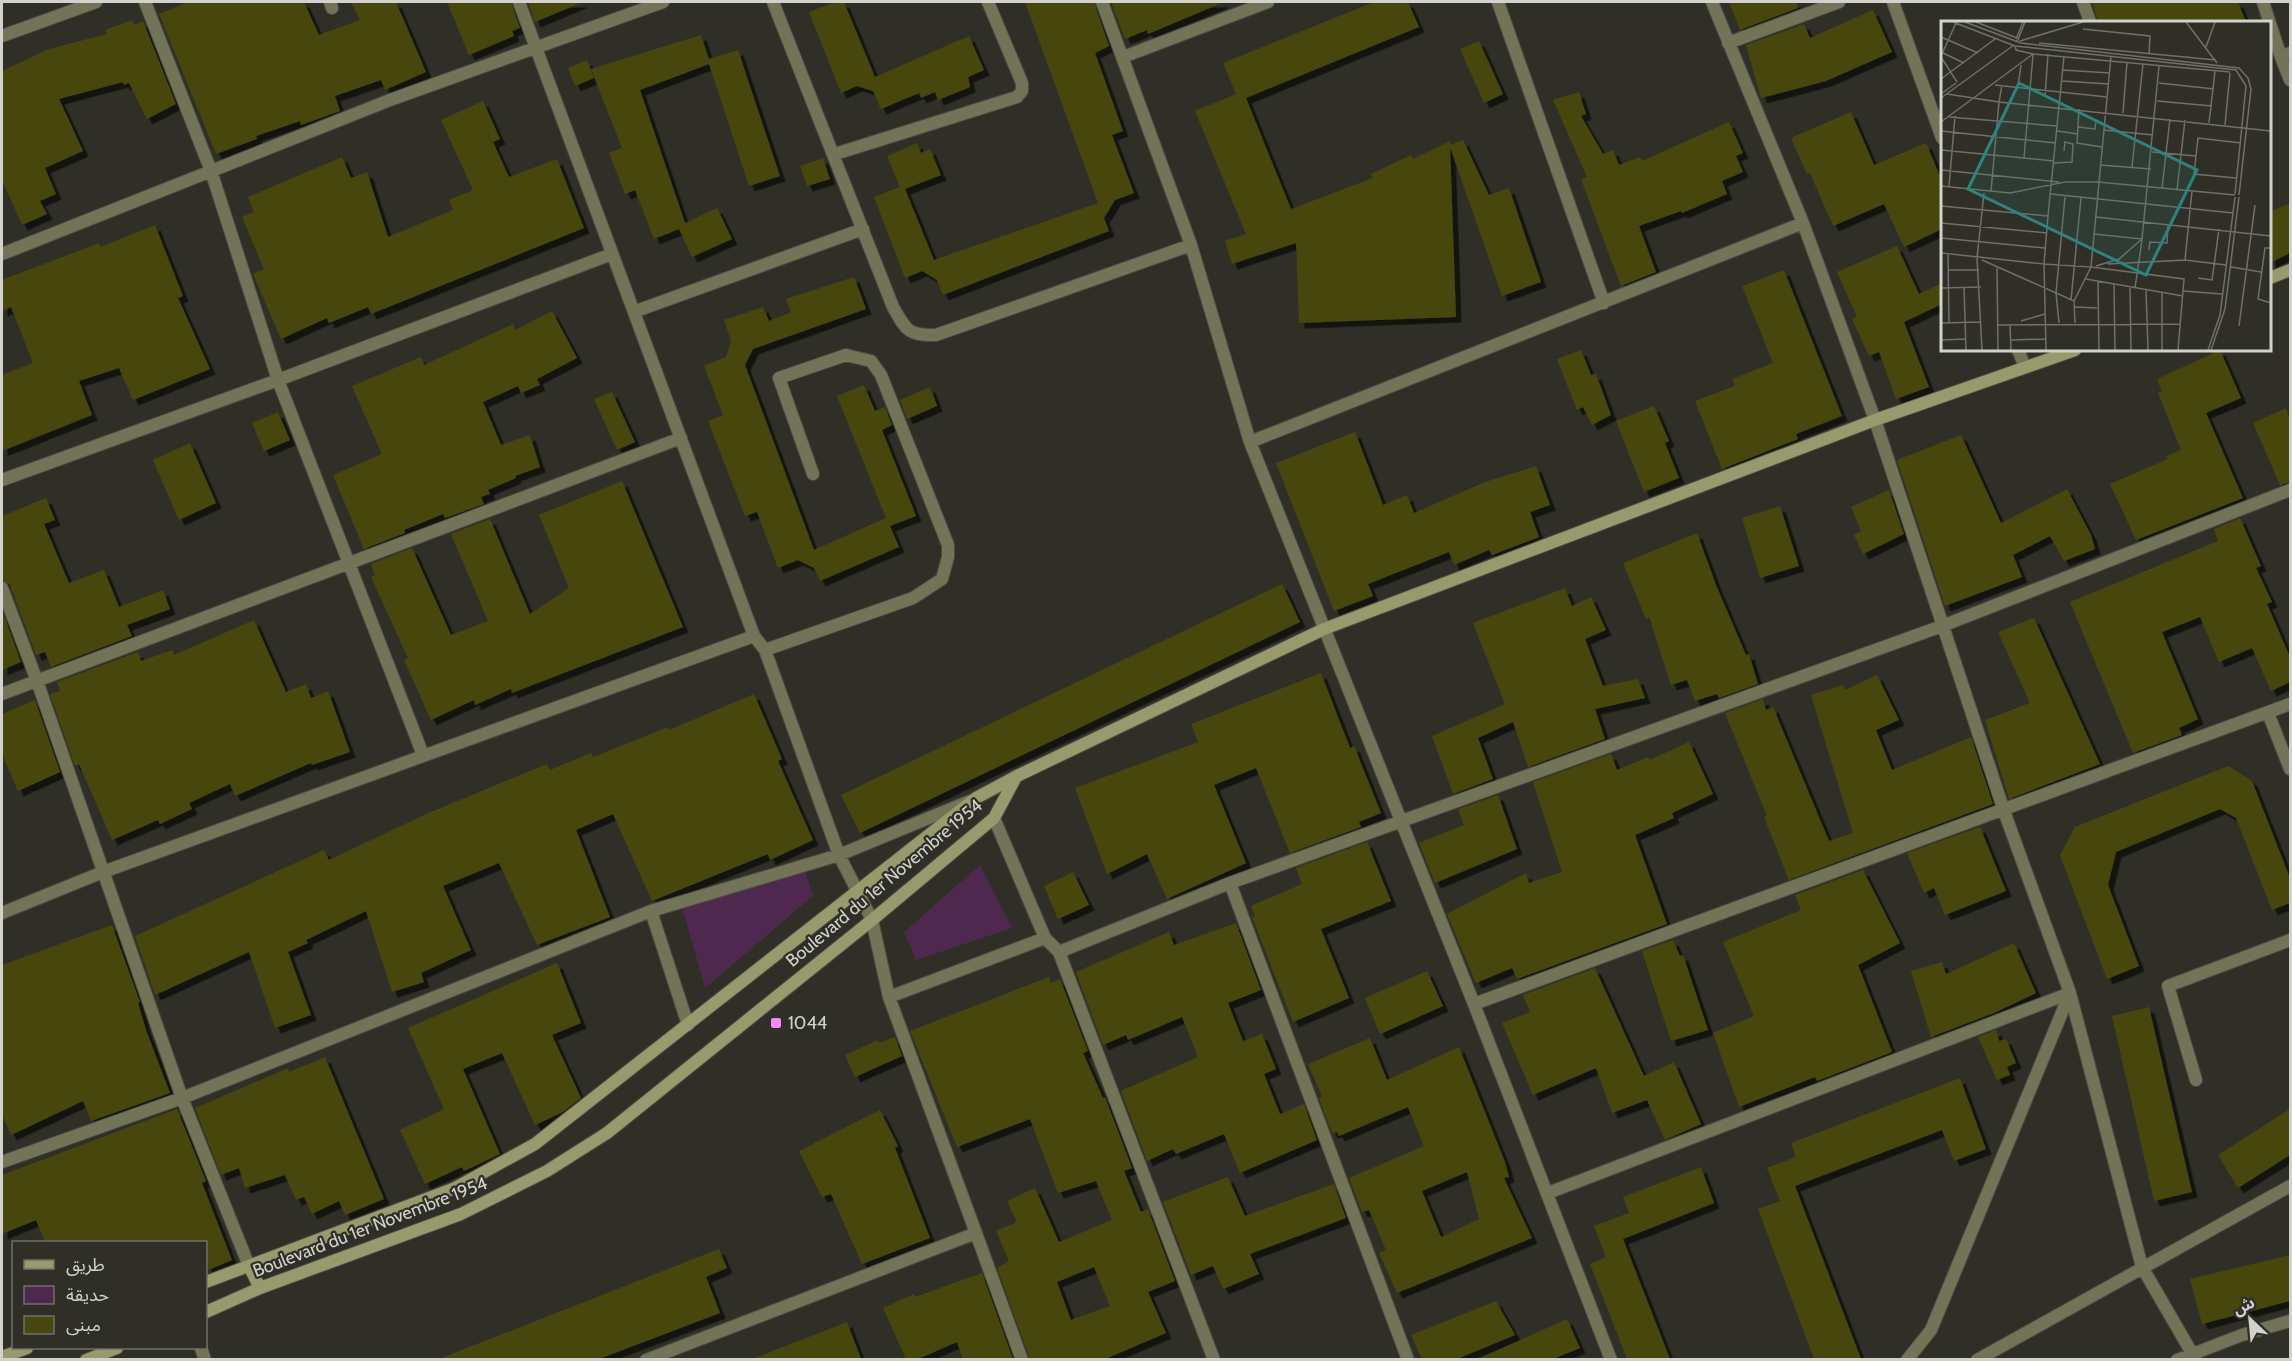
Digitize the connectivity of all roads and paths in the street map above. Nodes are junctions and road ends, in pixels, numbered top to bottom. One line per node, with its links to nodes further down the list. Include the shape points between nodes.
1 (96, 2): 16 (street)
2 (145, 2): 24 (street)
3 (519, 2): 18 (street)
4 (663, 2): 18 (street)
5 (772, 2): 23 (street)
6 (988, 2): 23 (street, via 1022,82 1017,97)
7 (1102, 2): 20 (street)
8 (1268, 2): 20 (street)
9 (1498, 2): 32 (street)
10 (1712, 2): 17 (street)
11 (1839, 2): 17 (street)
12 (1893, 2): 22 (street)
13 (2083, 2): 15 (street)
14 (2263, 2): 19 (street)
15 (2090, 21)
16 (2, 36)
17 (1728, 43): 25 (street)
18 (538, 48): 24 (street, via 390,100); 29 (street)
19 (2286, 55): 21 (street)
20 (1123, 57): 27 (street)
21 (2290, 80)
22 (1941, 135)
23 (835, 154): 26 (street)
24 (211, 171): 28 (street); 37 (street)
25 (1803, 223): 32 (street); 38 (street)
26 (863, 229): 27 (street, via 893,307 905,328 917,335 936,335); 33 (street)
27 (1191, 245): 40 (street)
28 (2, 254)
29 (612, 254): 33 (street); 37 (street)
30 (2290, 270): 31 (main road)
31 (2271, 278)
32 (1604, 303): 40 (street)
33 (636, 311): 39 (street)
34 (2018, 351): 36 (street)
35 (2072, 351): 36 (main road)
36 (2025, 367): 38 (main road)
37 (278, 380): 42 (street); 44 (street)
38 (1875, 420): 46 (street); 47 (main road)
39 (681, 438): 44 (street); 48 (street)
40 (1250, 442): 47 (street)
41 (813, 474): 49 (street, via 779,378 846,355 872,361 882,375 948,544 942,579 913,598)
42 (2, 480)
43 (2290, 490): 46 (street)
44 (350, 562): 50 (street); 54 (street)
45 (2, 588): 50 (street)
46 (1942, 626): 58 (street); 60 (street)
47 (1324, 629): 56 (main road); 60 (street)
48 (754, 636): 49 (street); 54 (street)
49 (765, 650): 61 (street)
50 (37, 681): 51 (street); 62 (street)
51 (2, 694)
52 (2290, 704): 53 (street)
53 (2268, 713): 55 (street); 58 (street)
54 (423, 755): 62 (street)
55 (2290, 769)
56 (1017, 776): 57 (main road, Boulevard du 1er Novembre 1954); 59 (main road, Boulevard du 1er Novembre 1954)
57 (976, 798): 61 (street); 64 (main road, Boulevard du 1er Novembre 1954)
58 (2004, 811): 71 (street); 73 (street)
59 (994, 818): 67 (main road, Boulevard du 1er Novembre 1954); 68 (street)
60 (1401, 823): 63 (street); 73 (street)
61 (839, 855): 64 (street); 65 (street)
62 (104, 872): 66 (street); 76 (street)
63 (1230, 883): 70 (street); 95 (street)
64 (857, 891): 67 (street); 74 (main road, Boulevard du 1er Novembre 1954)
65 (651, 911): 74 (street); 76 (street)
66 (2, 913)
67 (872, 920): 72 (street); 84 (main road, Boulevard du 1er Novembre 1954, via 607,1133 547,1171 461,1214)
68 (1045, 938): 70 (street); 72 (street)
69 (2290, 940): 75 (street, via 2168,986)
70 (1059, 952): 94 (street)
71 (2070, 993): 79 (street); 82 (street); 97 (street, via 1931,1330)
72 (889, 997): 80 (street)
73 (1473, 1004): 79 (street)
74 (688, 1024): 81 (main road, Boulevard du 1er Novembre 1954, via 535,1144 506,1160 455,1188)
75 (2196, 1080)
76 (182, 1098): 77 (street); 81 (street)
77 (2, 1162)
78 (2290, 1186): 82 (street)
79 (1548, 1194): 96 (street)
80 (976, 1233): 92 (street); 93 (street)
81 (249, 1266): 83 (main road, Boulevard du 1er Novembre 1954); 84 (main road)
82 (2142, 1268): 89 (street); 98 (street)
83 (207, 1282)
84 (260, 1288): 85 (main road, Boulevard du 1er Novembre 1954)
85 (207, 1312)
86 (2290, 1321): 89 (street)
87 (22, 1349): 90 (main road)
88 (112, 1349): 91 (main road)
89 (2195, 1356): 99 (street)
90 (2, 1357)
91 (86, 1359)
92 (646, 1359)
93 (1022, 1359)
94 (1214, 1359)
95 (1408, 1359)
96 (1611, 1359)
97 (1907, 1359)
98 (1977, 1359)
99 (2177, 1359)

